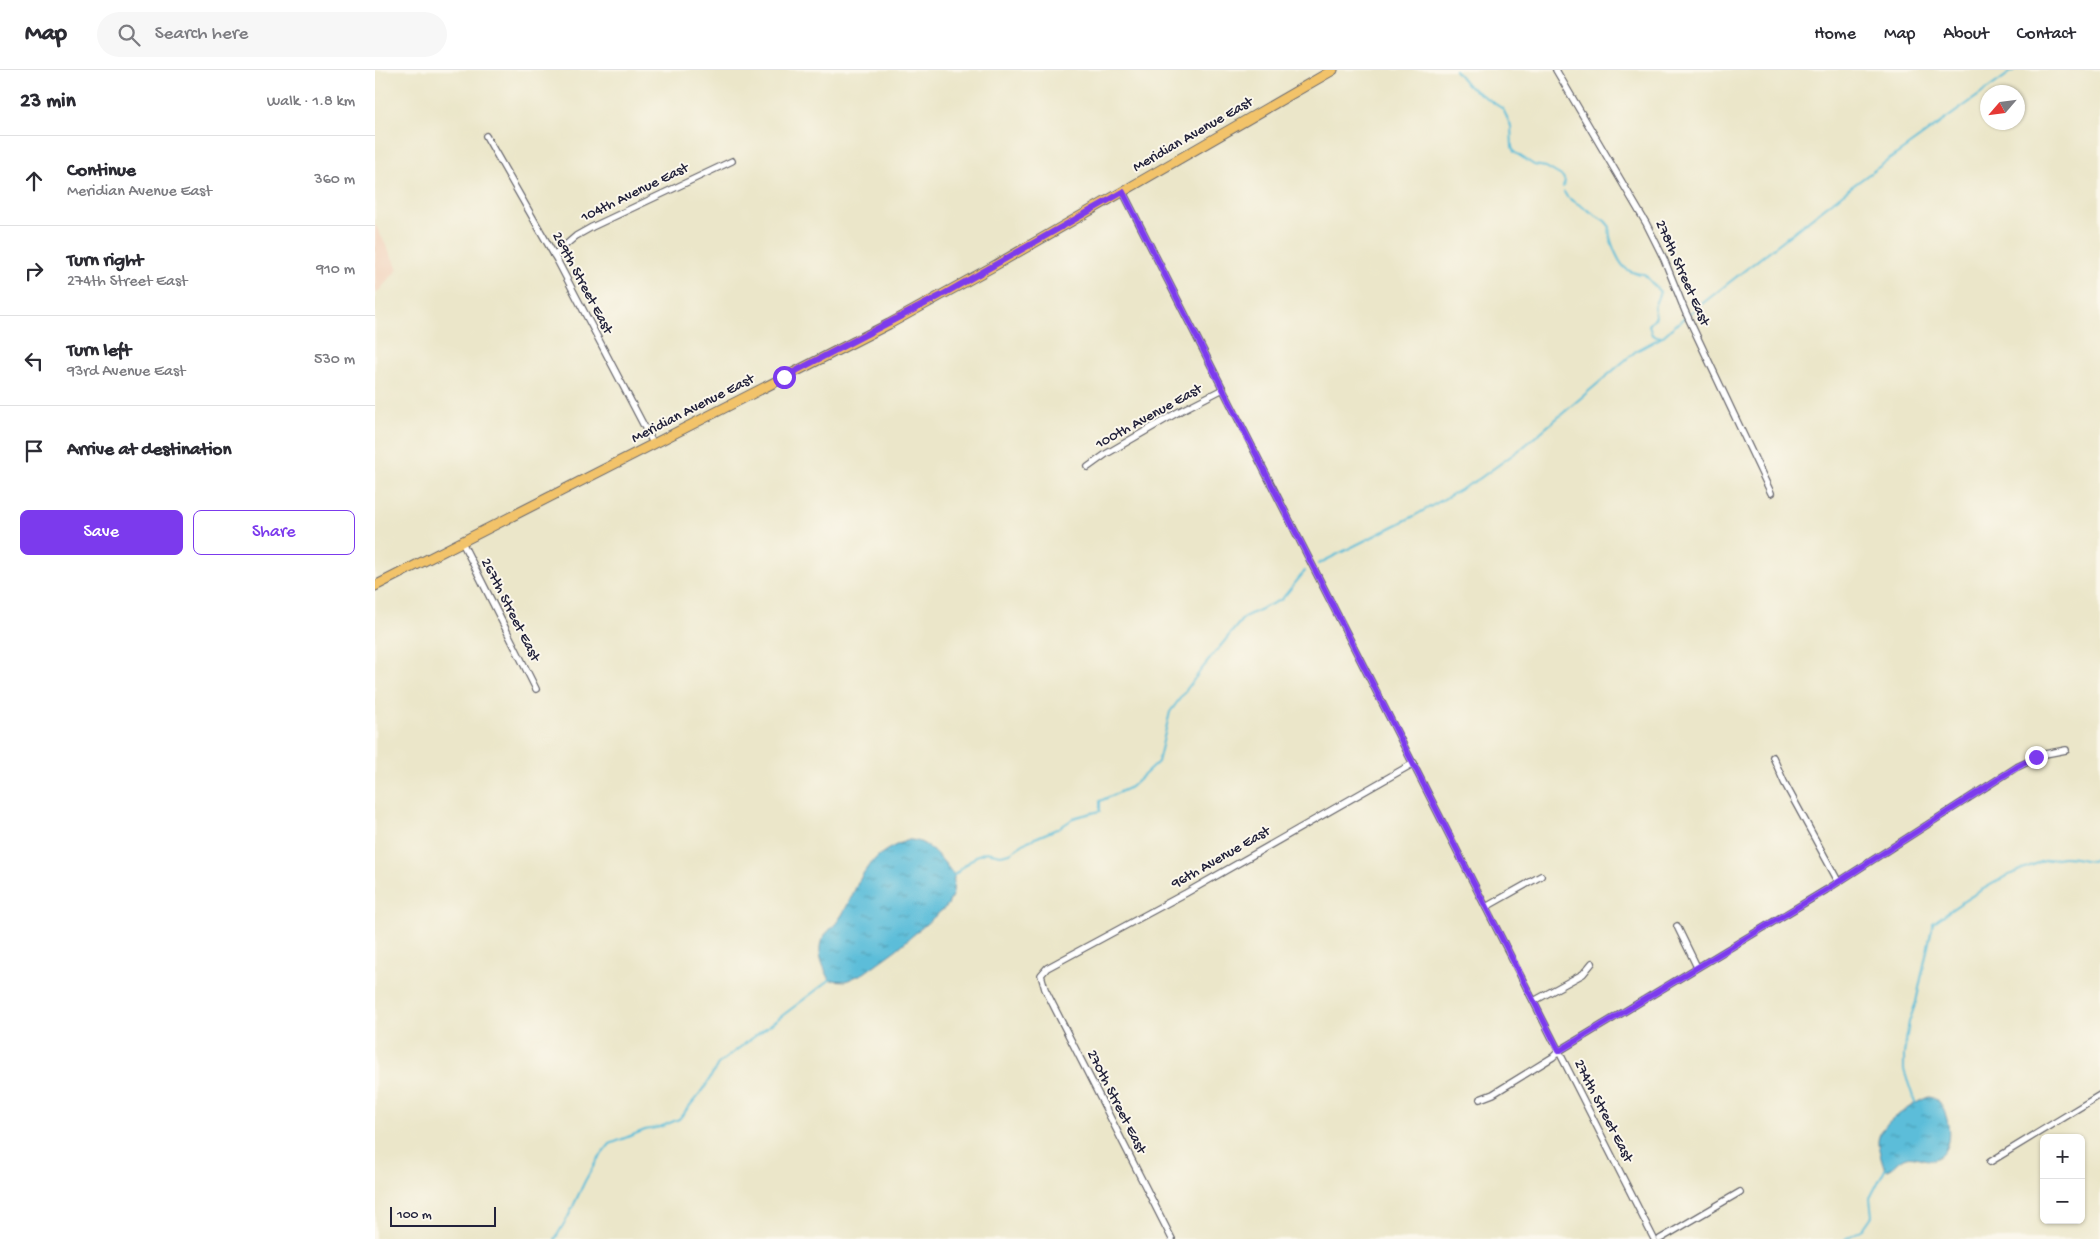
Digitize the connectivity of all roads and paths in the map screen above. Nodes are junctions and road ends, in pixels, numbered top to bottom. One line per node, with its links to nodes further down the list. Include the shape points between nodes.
1 (1333, 70): 5 (main road, Meridian Avenue East)
2 (1556, 70): 10 (street, 278th Street East, via 1646,223)
3 (486, 136): 6 (street, 269th Street East)
4 (732, 161): 6 (street, 104th Avenue East, via 591,227)
5 (1123, 192): 7 (street, 274th Street East); 8 (main road, Meridian Avenue East, via 940,296)
6 (554, 254): 8 (street, 269th Street East)
7 (1223, 389): 9 (street, 100th Avenue East); 16 (street, 274th Street East)
8 (654, 445): 11 (main road, Meridian Avenue East)
9 (1087, 467)
10 (1771, 492)
11 (462, 542): 12 (main road, Meridian Avenue East); 13 (street, 267th Street East)
12 (375, 586)
13 (536, 689)
14 (2066, 750): 18 (street, via 2045,754 2017,767)
15 (1773, 757): 18 (street)
16 (1413, 763): 19 (street, 274th Street East); 23 (street, 96th Avenue East, via 1047,968)
17 (1541, 876): 19 (street)
18 (1839, 881): 22 (street)
19 (1486, 907): 24 (street, 274th Street East)
20 (1677, 926): 22 (street)
21 (1591, 963): 24 (street, via 1583,974)
22 (1697, 967): 25 (street)
23 (1041, 975): 30 (street, 270th Street East, via 1045,989)
24 (1534, 1001): 25 (street, 274th Street East)
25 (1559, 1051): 27 (street); 31 (street, 274th Street East)
26 (2100, 1095): 28 (street)
27 (1480, 1099)
28 (1990, 1162)
29 (1740, 1192): 32 (street)
30 (1172, 1239)
31 (1654, 1239)
32 (1660, 1239)

